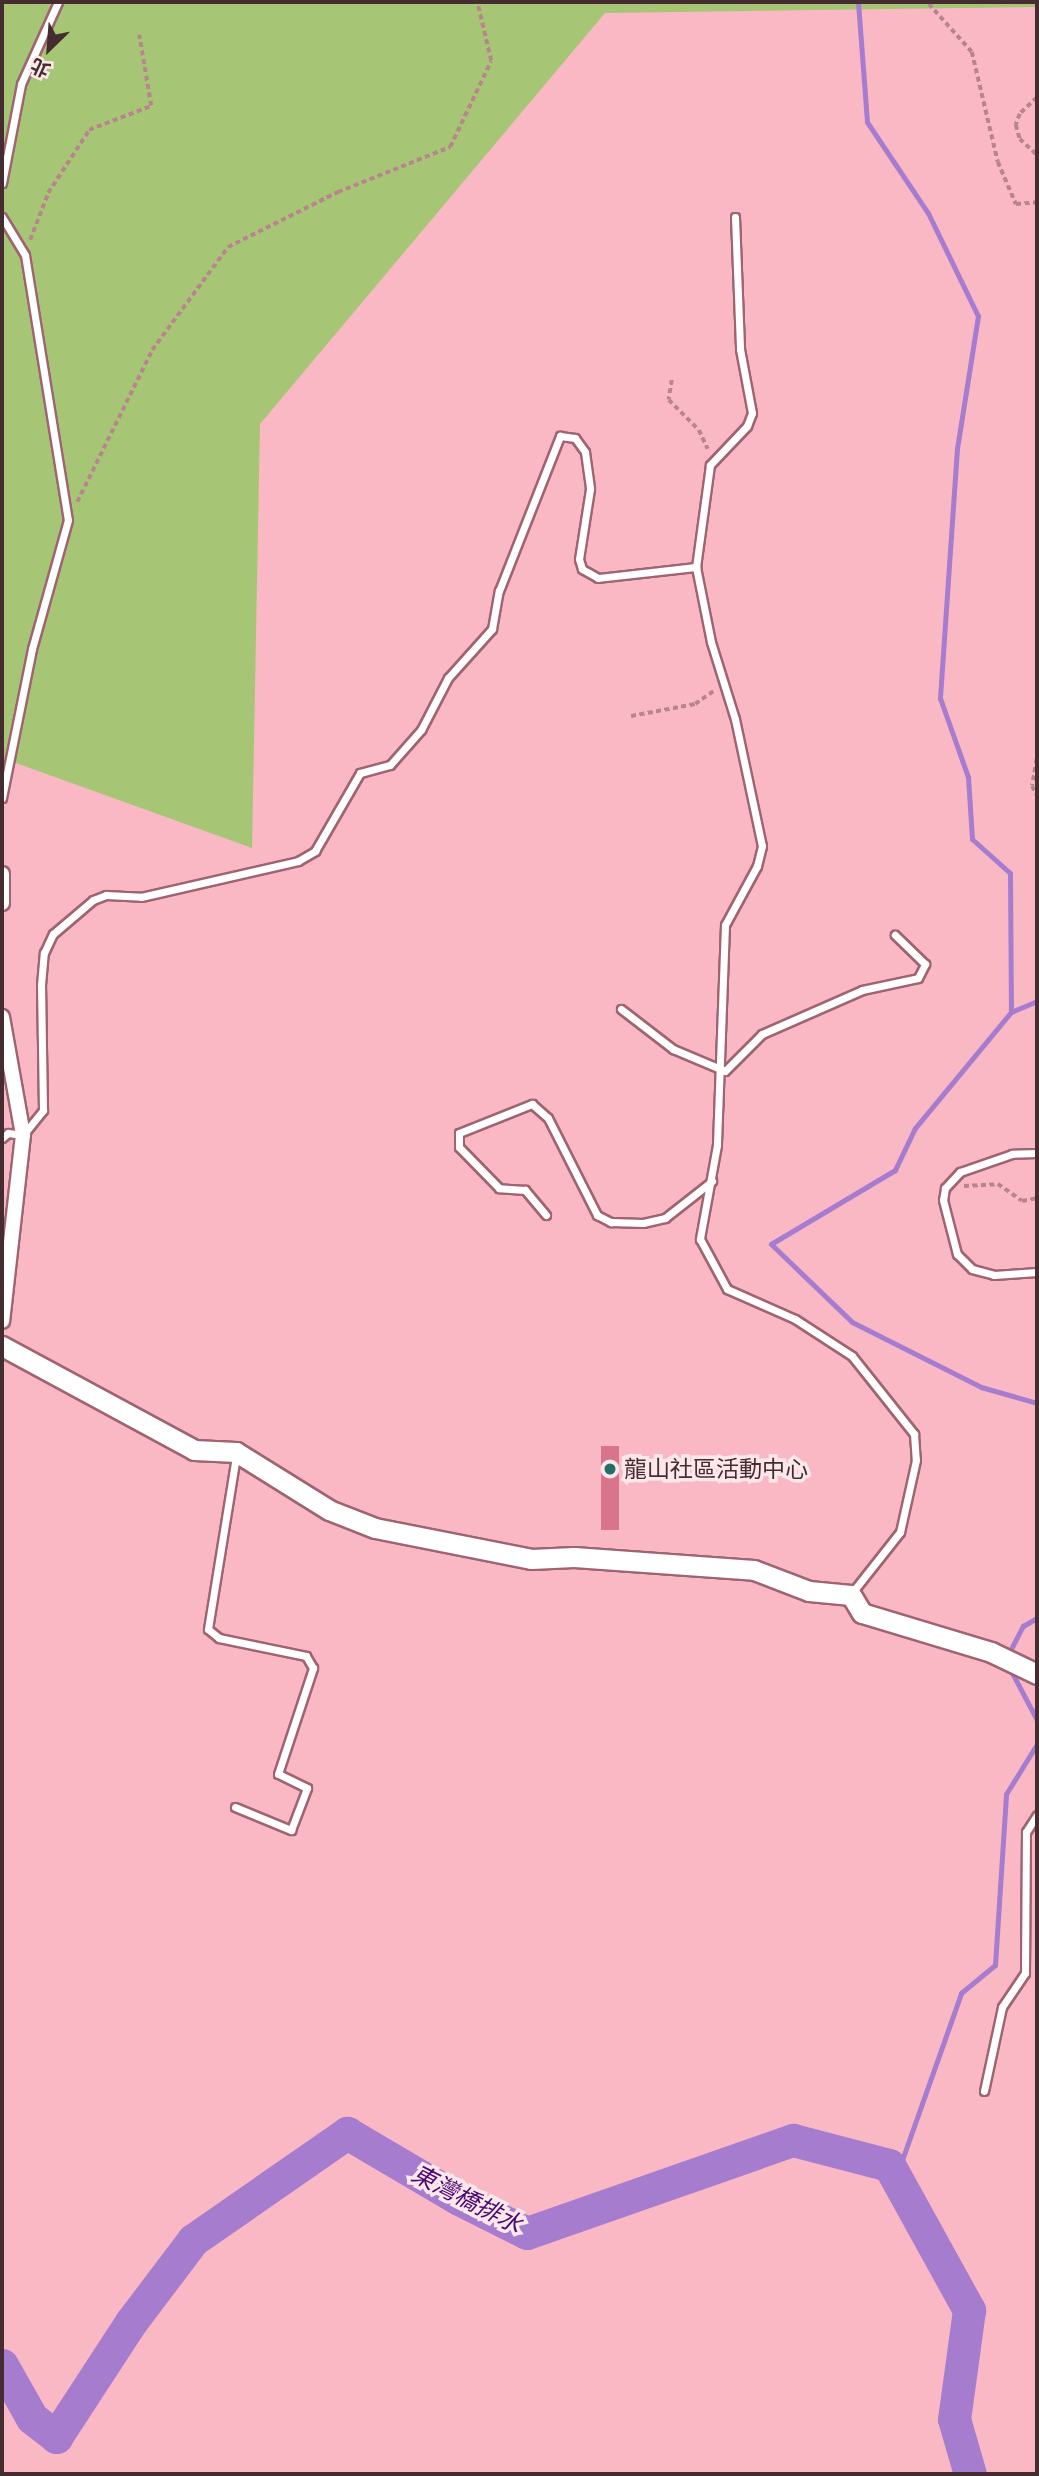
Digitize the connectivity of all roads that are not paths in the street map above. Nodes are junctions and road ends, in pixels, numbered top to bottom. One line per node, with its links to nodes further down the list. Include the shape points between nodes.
1 (58, 2): 2 (lane, via 21,84)
2 (2, 184)
3 (2, 217): 6 (lane, via 25,255 68,520 33,649)
4 (735, 217): 5 (lane, via 740,349 752,413 747,426 712,461)
5 (696, 567): 12 (lane, via 761,846 757,866 725,925); 13 (lane, via 598,578 582,569 579,559 590,489 585,452 575,438 560,436 499,591 492,629 448,678 421,730 390,765 360,773 315,851 298,861 141,897 106,895 93,900 53,934 44,953 41,985 43,1110)
6 (2, 798)
7 (2, 874): 8 (street)
8 (2, 903)
9 (895, 935): 12 (lane, via 925,964 918,978 862,990 762,1034 731,1070)
10 (621, 1009): 12 (lane, via 673,1049)
11 (2, 1017): 13 (street)
12 (722, 1069): 16 (lane)
13 (23, 1135): 14 (lane, via 8,1133); 19 (street)
14 (2, 1138)
15 (1037, 1153): 18 (lane, via 1012,1154 960,1172 945,1188 943,1200 957,1254 972,1269 994,1275)
16 (712, 1181): 17 (lane, via 665,1218 611,1222 597,1215 548,1118 537,1107 524,1105 459,1133 459,1147 499,1188 525,1190); 22 (lane, via 700,1239 722,1284 736,1295 796,1319 852,1356 914,1434 916,1460 900,1532)
17 (546, 1215)
18 (1037, 1272)
19 (2, 1321)
20 (2, 1346): 21 (street, via 194,1450)
21 (236, 1452): 22 (street, via 329,1510 375,1528 531,1559 574,1557 754,1570 808,1591); 24 (lane, via 208,1629 219,1638 306,1656 313,1668 278,1774 306,1788 291,1830)
22 (851, 1595): 23 (street, via 862,1613 995,1654)
23 (1037, 1674)
24 (235, 1807)
25 (1037, 1815): 26 (lane, via 1027,1832 1025,1973 1002,2007)
26 (984, 2091)

